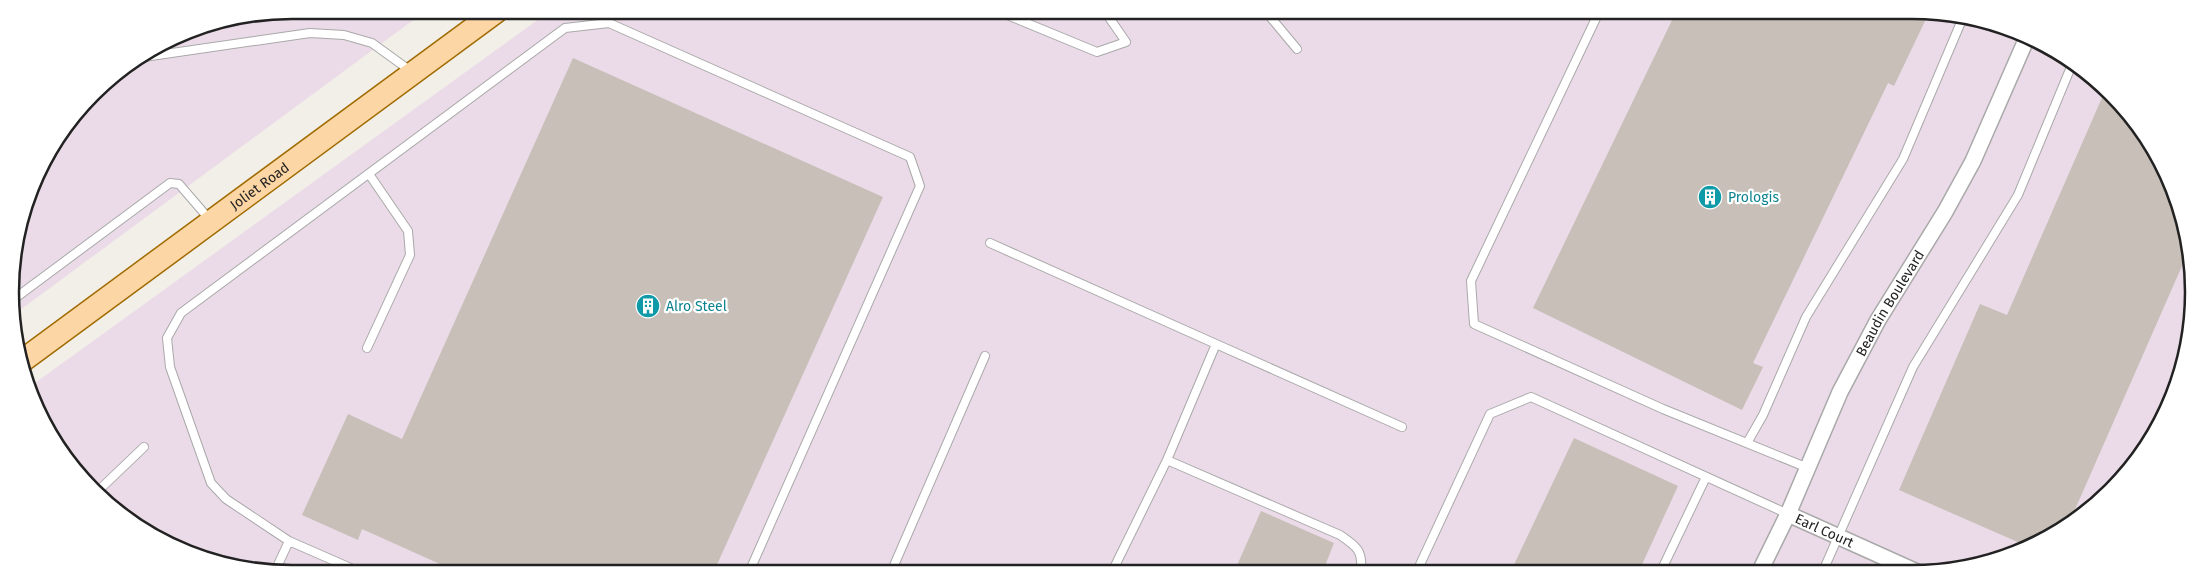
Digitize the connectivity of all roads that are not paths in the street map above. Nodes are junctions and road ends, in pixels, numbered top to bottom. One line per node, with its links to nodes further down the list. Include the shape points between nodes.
1 (486, 19): 11 (main road, Joliet Road)
2 (1017, 19): 3 (lane, via 1097,52 1126,42)
3 (1110, 19)
4 (1272, 19): 8 (lane)
5 (1596, 19): 21 (lane, via 1471,281 1474,324)
6 (1961, 23): 21 (lane, via 1903,159 1806,317 1763,415)
7 (2025, 43): 24 (street, Beaudin Boulevard, via 1973,161 1878,320 1840,392)
8 (1297, 49)
9 (154, 56): 11 (lane, via 310,33 344,35 372,43)
10 (2070, 69): 28 (lane, via 2018,195 1913,367)
11 (414, 73): 13 (main road, Joliet Road)
12 (369, 174): 17 (lane, via 408,231 410,255); 29 (lane, via 181,313 167,338 170,367 211,483 226,499); 32 (lane, via 565,28 609,24 910,157 920,186)
13 (211, 222): 15 (lane, via 179,184 170,183); 19 (main road, Joliet Road)
14 (990, 243): 16 (lane)
15 (19, 295)
16 (1216, 344): 20 (lane); 23 (lane)
17 (367, 348)
18 (986, 356): 33 (lane)
19 (27, 357)
20 (1402, 427)
21 (1747, 443): 24 (lane)
22 (144, 447): 26 (lane)
23 (1167, 460): 34 (lane); 35 (lane, via 1340,535 1358,547)
24 (1808, 468): 27 (street, Beaudin Boulevard)
25 (1706, 477): 27 (lane); 36 (lane, via 1531,397 1490,414); 37 (lane)
26 (102, 487)
27 (1788, 514): 28 (street, Earl Court); 38 (street, Beaudin Boulevard)
28 (1839, 537): 39 (lane); 40 (street, Earl Court)
29 (288, 541): 30 (lane); 31 (lane)
30 (278, 565)
31 (344, 565)
32 (752, 565)
33 (894, 565)
34 (1115, 565)
35 (1362, 565)
36 (1420, 565)
37 (1664, 565)
38 (1763, 565)
39 (1826, 565)
40 (1901, 565)

